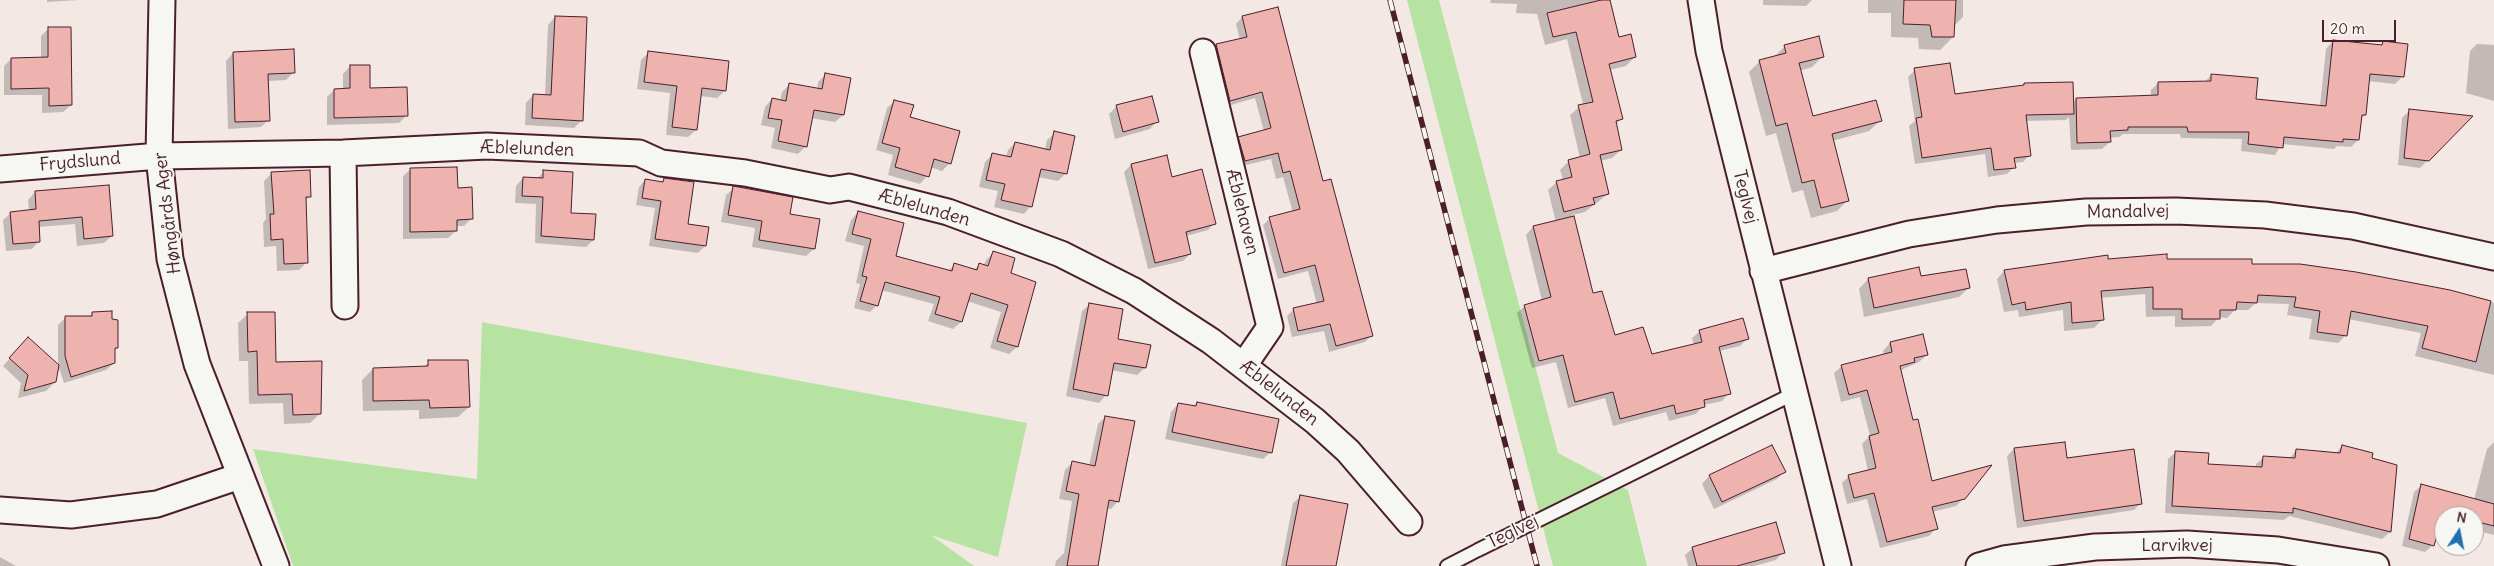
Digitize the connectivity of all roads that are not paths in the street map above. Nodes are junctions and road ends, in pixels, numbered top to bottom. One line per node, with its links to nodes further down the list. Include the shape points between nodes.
1 (162, 0): 5 (street, Høngårds Ager)
2 (1701, 0): 8 (street, Teglvej, via 1709,51)
3 (1203, 52): 10 (street, Æblehaven, via 1270,328)
4 (343, 153): 5 (street, Æblelunden); 9 (street); 10 (street, Æblelunden, via 487,146 639,153 661,163 745,173 830,190 849,187 948,212 1061,254 1134,291)
5 (159, 156): 6 (street, Frydslund); 12 (street, Høngårds Ager, via 170,259 196,364)
6 (0, 169)
7 (2494, 257): 8 (street, Mandalvej, via 2353,226 2265,215 2096,212 1997,220 1909,234)
8 (1763, 271): 11 (street, Teglvej)
9 (346, 306)
10 (1244, 365): 14 (street, Æblelunden, via 1348,451)
11 (1795, 392): 16 (lane, Teglvej, bridge); 17 (street, Teglvej)
12 (240, 476): 13 (street, via 157,504 71,515); 15 (street, Høngårds Ager)
13 (0, 510)
14 (1409, 522)
15 (276, 566)
16 (1447, 566)
17 (1838, 566)
18 (1979, 566): 19 (street, Larvikvej, via 2004,559 2095,547 2187,544 2278,550)
19 (2376, 566)

